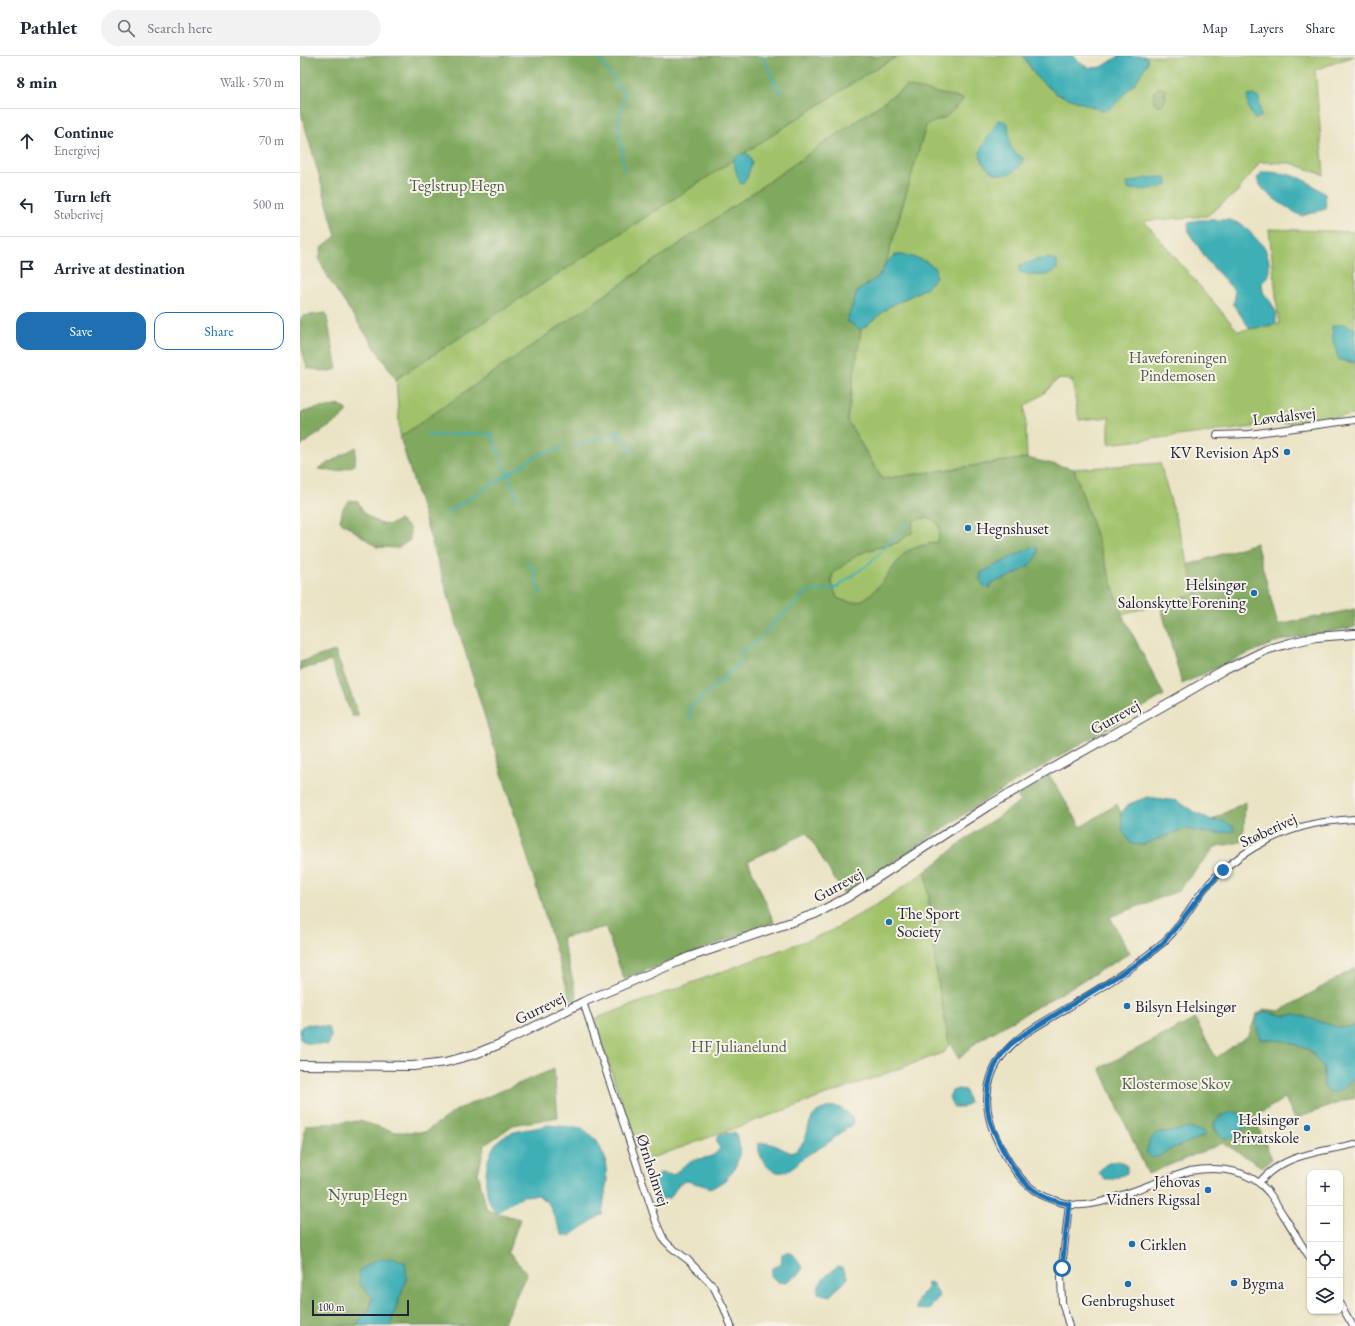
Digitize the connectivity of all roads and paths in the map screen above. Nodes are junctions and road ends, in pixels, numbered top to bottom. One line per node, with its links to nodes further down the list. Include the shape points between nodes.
1 (1355, 420): 2 (street, Løvdalsvej, via 1249,434)
2 (1217, 435)
3 (1355, 634): 5 (street, Gurrevej, via 1316,637 1266,650 1225,670 988,806 848,898 816,914 689,957)
4 (1355, 819): 9 (street, Støberivej, via 1312,824 1289,831 1239,857 1205,889 1162,944 1140,962 1026,1033 1010,1045 998,1060 990,1078 987,1097 989,1117 995,1135 1014,1170 1030,1187 1048,1199)
5 (583, 1002): 6 (street, Gurrevej, via 500,1044 446,1062 413,1066); 12 (street, Ørnholmvej, via 664,1240 688,1260 712,1286)
6 (300, 1065)
7 (1355, 1144): 8 (street, via 1289,1160 1272,1170)
8 (1259, 1183): 9 (street, Støberivej, via 1233,1171 1205,1168 1102,1201 1086,1205); 10 (street, Støberivej, via 1269,1193)
9 (1069, 1204): 13 (street, via 1062,1257 1061,1292)
10 (1307, 1253)
11 (1343, 1309): 14 (street)
12 (731, 1326)
13 (1069, 1326)
14 (1353, 1326)

